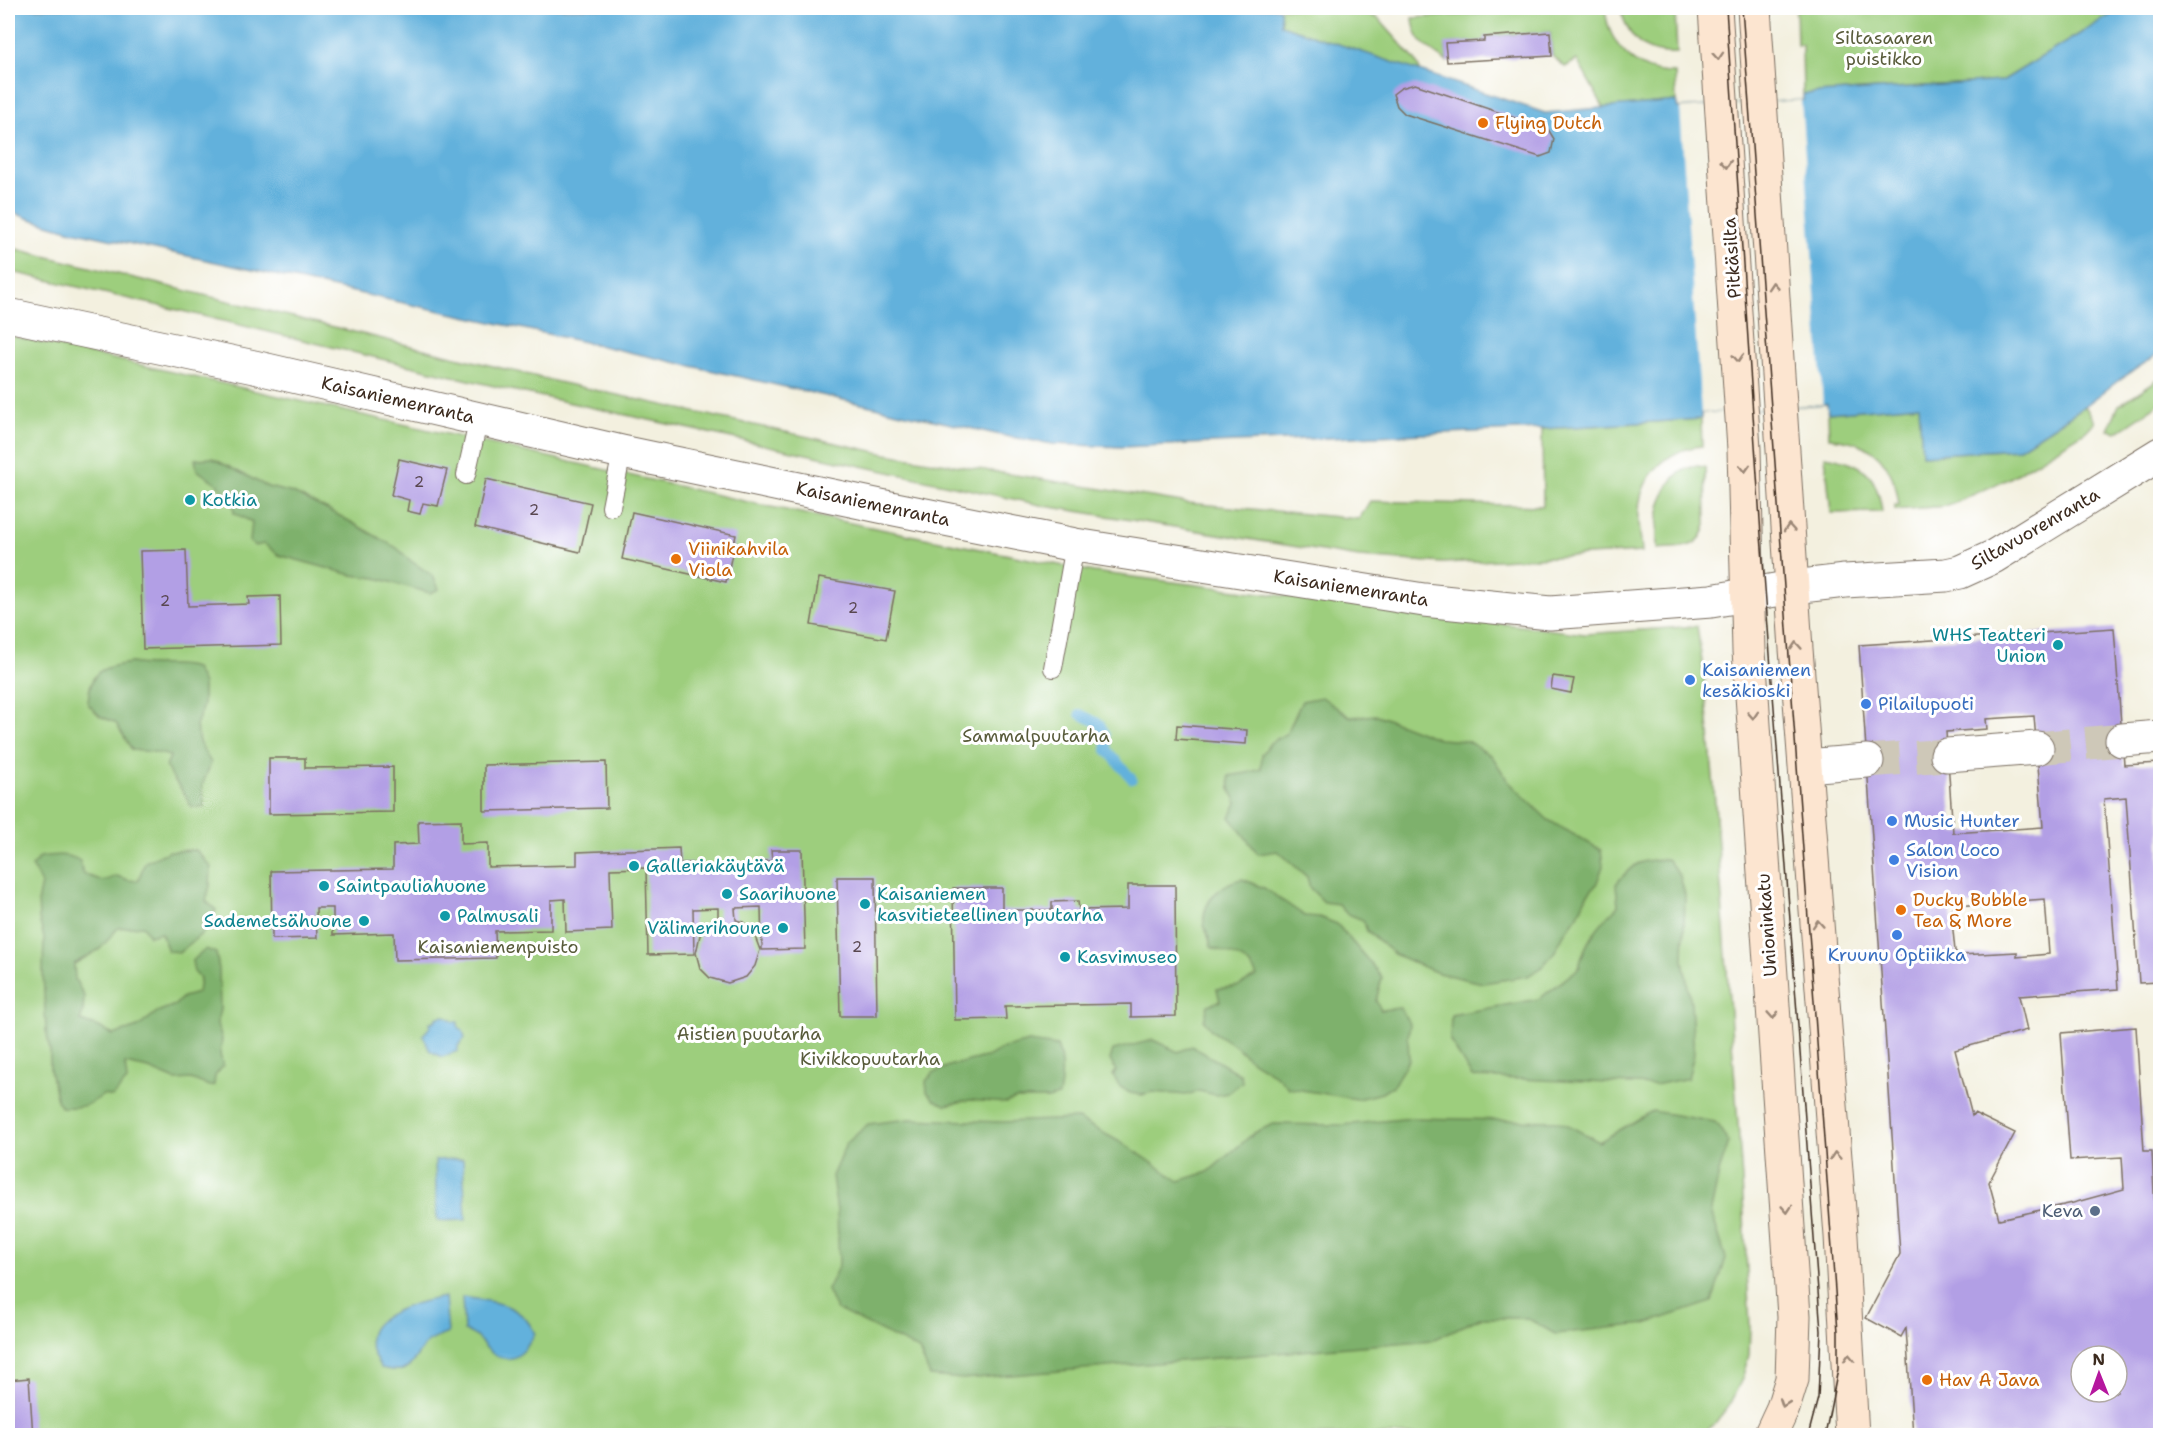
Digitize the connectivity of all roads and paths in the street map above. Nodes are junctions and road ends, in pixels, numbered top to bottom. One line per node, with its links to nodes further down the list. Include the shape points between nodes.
1 (1715, 8): 4 (main road, Pitkäsilta, one-way to 4)
2 (1754, 8): 11 (main road, one-way to 2)
3 (8, 315): 5 (street, Kaisaniemenranta)
4 (1742, 410): 12 (main road, Unioninkatu, one-way to 12)
5 (479, 418): 6 (street, Kaisaniemenranta); 8 (lane)
6 (622, 452): 9 (lane); 10 (street, Kaisaniemenranta)
7 (2160, 454): 11 (street, Siltavuorenranta, via 1993,557 1960,572)
8 (466, 475)
9 (611, 507)
10 (1075, 545): 12 (street, Kaisaniemenranta, via 1424,600 1550,614 1711,601); 13 (lane)
11 (1793, 586): 12 (street, Siltavuorenranta); 19 (main road, one-way to 11)
12 (1748, 594): 20 (main road, Unioninkatu, one-way to 20, via 1794,1316 1792,1378)
13 (1053, 668)
14 (2160, 737): 15 (street)
15 (2122, 740)
16 (2037, 748): 17 (street)
17 (1947, 755)
18 (1867, 761): 19 (street)
19 (1806, 766): 21 (main road, one-way to 19)
20 (1770, 1436)
21 (1852, 1436)

